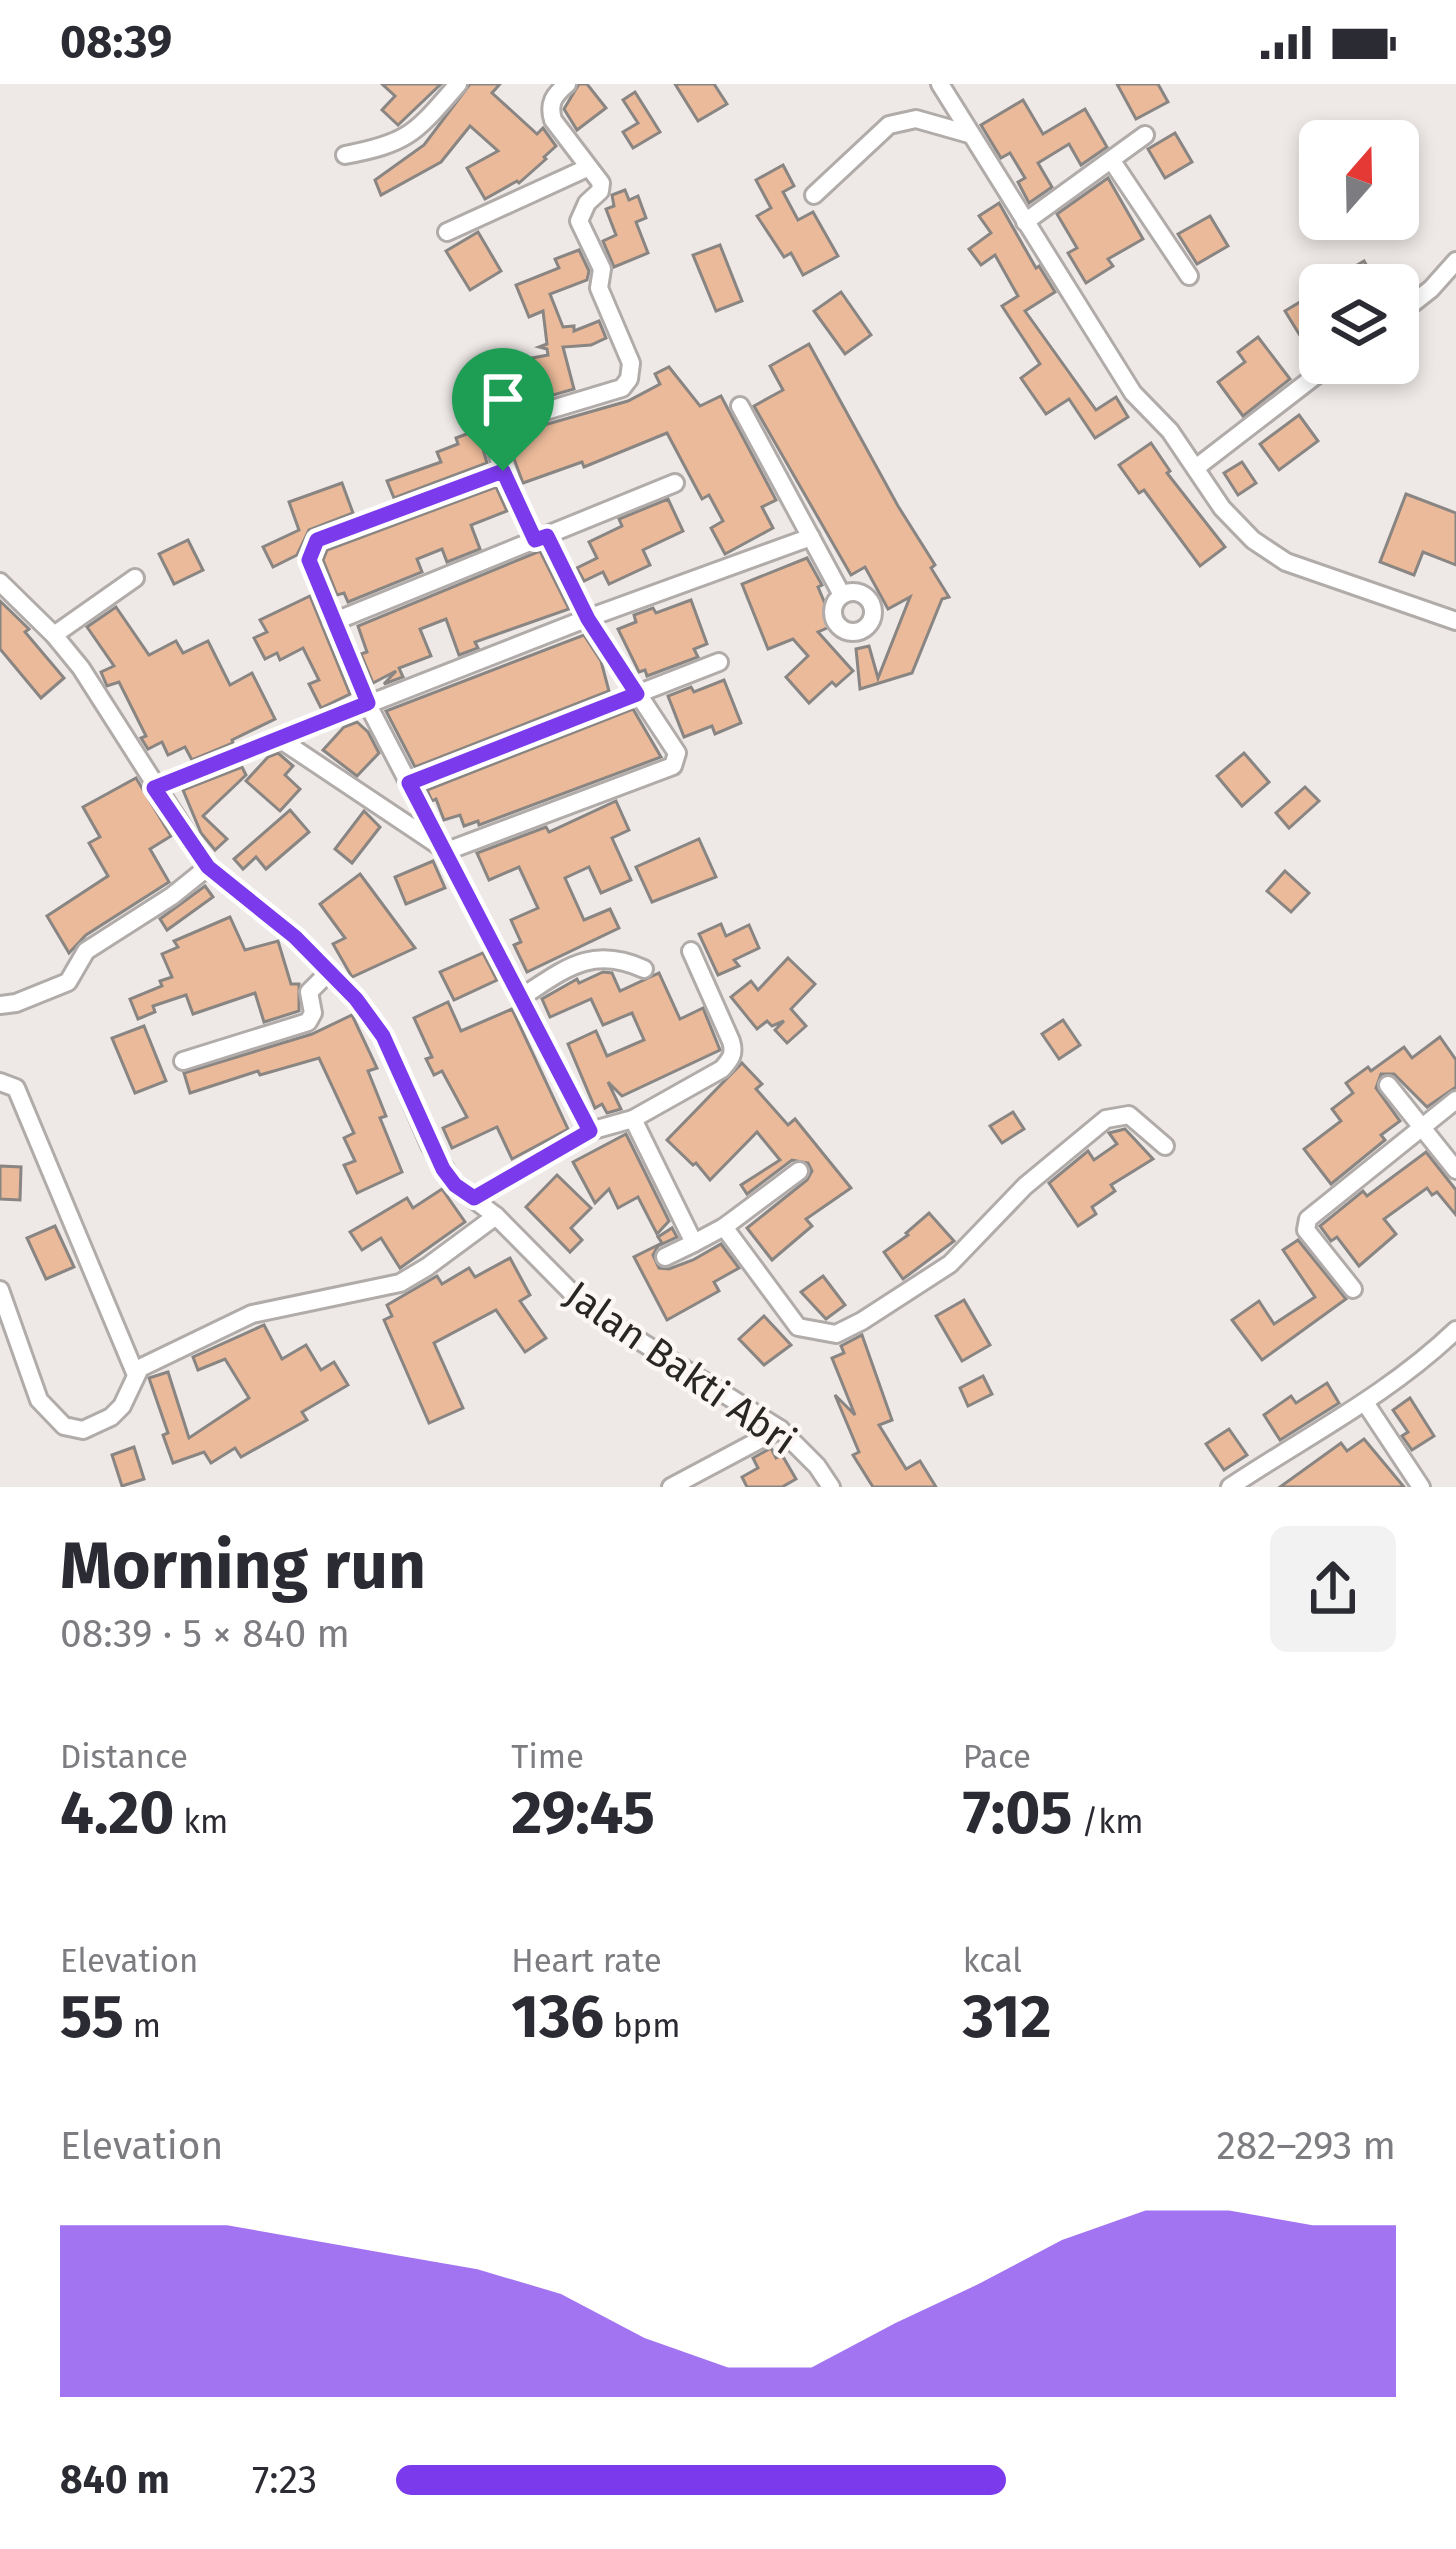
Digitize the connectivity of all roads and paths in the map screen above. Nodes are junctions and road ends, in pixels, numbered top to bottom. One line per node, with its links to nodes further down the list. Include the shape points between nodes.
1 (458, 84): 8 (street, via 404,140)
2 (538, 84): 5 (street)
3 (566, 84): 5 (street)
4 (940, 84): 6 (street)
5 (551, 102): 10 (street, via 553,120)
6 (969, 134): 11 (street, via 916,119 889,125); 12 (street)
7 (1144, 135): 9 (street)
8 (345, 155)
9 (1112, 160): 12 (street); 15 (street)
10 (587, 168): 13 (street); 20 (street, via 602,187 579,221 602,269 599,287 631,371 622,388 500,425 494,440)
11 (814, 195)
12 (1025, 222): 19 (street, via 1133,393)
13 (448, 232)
14 (1456, 261): 16 (street)
15 (1189, 276)
16 (1419, 299)
17 (1305, 384): 19 (street)
18 (740, 406): 22 (street)
19 (1197, 467): 28 (street, via 1222,508 1286,562)
20 (503, 471): 23 (street); 29 (street, via 317,540 309,560)
21 (675, 483): 23 (street)
22 (811, 537): 26 (street); 27 (street)
23 (541, 538): 27 (street); 29 (street)
24 (135, 578): 30 (street)
25 (0, 582): 30 (street, Jalan Bakti Abri)
26 (842, 595)
27 (588, 619): 32 (street); 33 (street)
28 (1456, 621)
29 (333, 622): 33 (street)
30 (54, 635): 36 (street, Jalan Bakti Abri)
31 (719, 662): 32 (street)
32 (637, 694): 35 (street); 37 (street, via 677,753 673,766)
33 (368, 703): 34 (street); 35 (street)
34 (281, 740): 36 (street); 37 (street)
35 (409, 783): 37 (street)
36 (154, 788): 38 (street, Jalan Bakti Abri)
37 (447, 851): 42 (street)
38 (208, 867): 41 (street, Jalan Bakti Abri); 43 (street, via 86,951 68,982)
39 (692, 951): 48 (street, via 734,1051 722,1069)
40 (644, 969): 42 (street, via 595,957)
41 (329, 972): 44 (street, via 309,992 308,1022); 54 (street, Jalan Bakti Abri, via 383,1036 443,1169)
42 (520, 998): 50 (street)
43 (0, 1005)
44 (183, 1061)
45 (0, 1082): 62 (street, via 16,1088)
46 (1388, 1085): 49 (street)
47 (1456, 1100): 49 (street)
48 (633, 1119): 50 (street); 57 (street)
49 (1421, 1126): 53 (street); 59 (street, via 1308,1219 1306,1229)
50 (590, 1131): 54 (street)
51 (1165, 1146): 56 (street, via 1137,1119 1106,1119 1025,1186 950,1264 836,1334 798,1327)
52 (799, 1171): 56 (street)
53 (1456, 1171)
54 (474, 1198): 55 (street, Jalan Bakti Abri)
55 (496, 1216): 62 (street, via 400,1282 252,1314); 64 (street, Jalan Bakti Abri, via 586,1307)
56 (724, 1227): 57 (street)
57 (694, 1243): 58 (street)
58 (665, 1257)
59 (1354, 1289)
60 (0, 1290): 62 (street, via 39,1400 64,1426 83,1430 111,1417)
61 (1456, 1330): 63 (street)
62 (136, 1375)
63 (1366, 1404): 67 (street); 68 (street)
64 (780, 1430): 65 (street); 66 (street, Jalan Bakti Abri)
65 (671, 1487)
66 (831, 1487)
67 (1230, 1487)
68 (1421, 1487)

